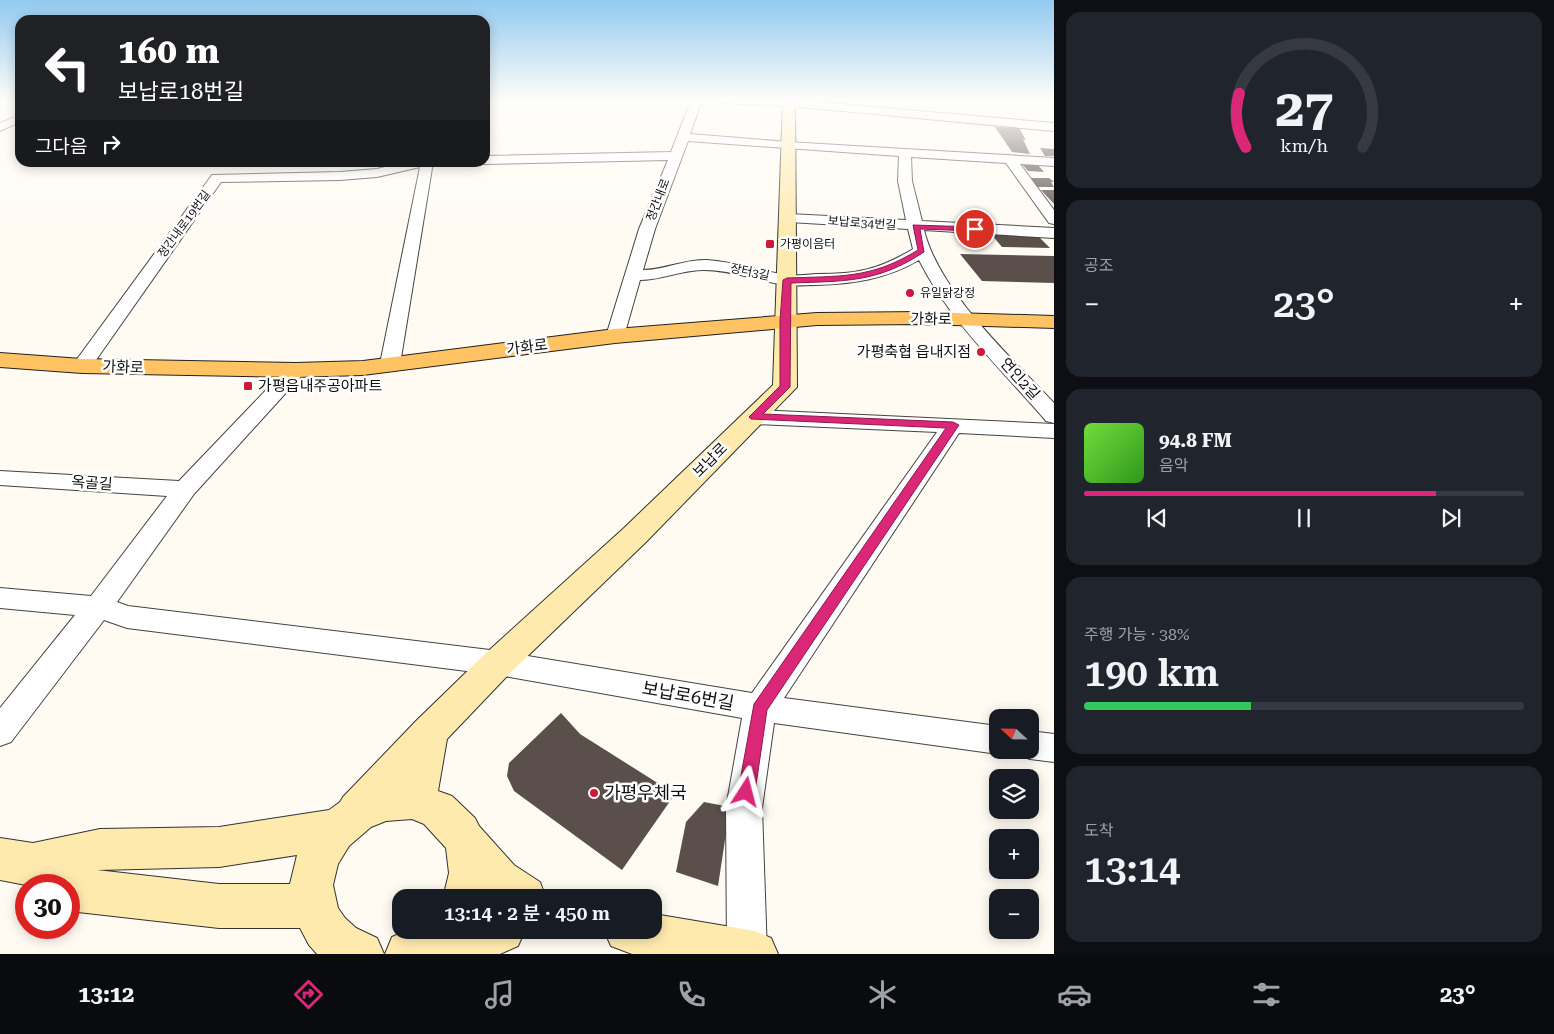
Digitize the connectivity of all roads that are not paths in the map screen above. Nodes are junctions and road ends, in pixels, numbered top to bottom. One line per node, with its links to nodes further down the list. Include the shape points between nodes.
1 (680, 145): 5 (street, 정간내로)
2 (772, 145): 3 (street)
3 (788, 146): 4 (street); 11 (main road, 보납로)
4 (905, 153): 7 (street); 13 (street, via 904,181)
5 (675, 156): 6 (street); 16 (street, 정간내로)
6 (490, 160)
7 (1010, 160): 8 (street); 12 (street)
8 (1054, 162)
9 (403, 167): 24 (street, 정간내로19번길, via 340,176 217,178)
10 (424, 167): 23 (street)
11 (789, 218): 13 (street, 보납로34번길); 17 (main road, 보납로)
12 (1054, 220)
13 (915, 226): 14 (street, 보납로34번길); 15 (street)
14 (1054, 233)
15 (922, 251): 17 (street, 장터3길, via 874,274 849,279); 18 (street)
16 (633, 275): 17 (street, 장터3길, via 657,275 671,269 704,265); 21 (street, 정간내로)
17 (787, 280): 19 (main road, 보납로)
18 (967, 319): 19 (main road, 가화로); 20 (main road, 가화로); 26 (street, 연인2길)
19 (785, 321): 21 (main road, 가화로); 27 (main road, 보납로, via 785,387)
20 (1054, 322)
21 (615, 336): 23 (main road, 가화로)
22 (0, 360): 24 (main road, 가화로)
23 (390, 364): 25 (main road, 가화로)
24 (82, 366): 25 (main road, 가화로)
25 (296, 370): 31 (street)
26 (1054, 416)
27 (754, 417): 28 (street); 34 (main road, 보납로, via 635,535)
28 (953, 425): 29 (street); 35 (street)
29 (1054, 431)
30 (0, 478): 31 (street, 옥골길)
31 (184, 489): 33 (street)
32 (0, 598): 33 (street)
33 (98, 607): 34 (street, 보납로6번길, via 128,617); 36 (street)
34 (498, 663): 35 (street, 보납로6번길); 37 (main road, 보납로)
35 (760, 708): 38 (street, 보납로6번길); 53 (street, via 744,808)
36 (0, 732)
37 (429, 732): 41 (main road); 42 (main road, 보납로)
38 (989, 739)
39 (1039, 746): 40 (street)
40 (1054, 748)
41 (415, 801): 42 (main road, via 373,805); 43 (main road, via 436,808 454,821)
42 (344, 822): 44 (main road, via 219,847 100,849); 48 (main road, 보납로, via 323,846 315,865 311,886)
43 (466, 840): 46 (main road, via 471,865); 47 (main road, via 499,880)
44 (31, 870)
45 (80, 889): 48 (main road, via 219,906)
46 (468, 889)
47 (512, 889)
48 (314, 906): 52 (main road, via 332,938)
49 (662, 938): 53 (main road)
50 (462, 939): 51 (main road)
51 (418, 946)
52 (361, 954)
53 (750, 954)

